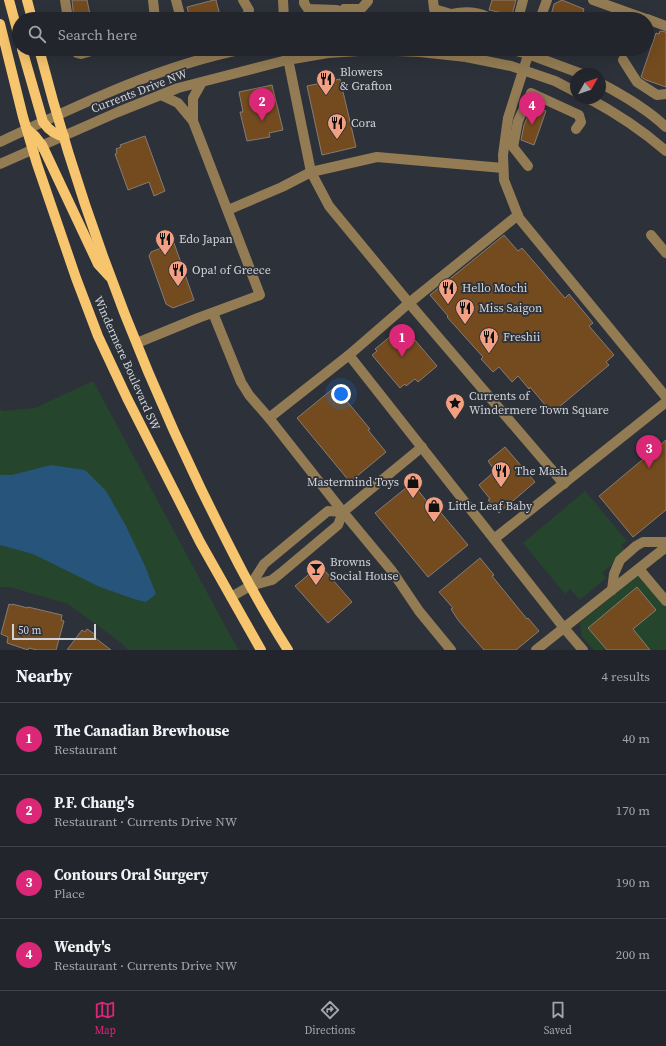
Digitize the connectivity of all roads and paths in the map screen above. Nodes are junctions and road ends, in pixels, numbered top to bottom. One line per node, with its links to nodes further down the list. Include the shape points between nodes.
1 (9, 0): 15 (main road)
2 (27, 0): 16 (main road)
3 (65, 0): 17 (street)
4 (153, 0): 18 (street)
5 (176, 0): 19 (street)
6 (243, 0): 14 (street)
7 (283, 0): 20 (street)
8 (304, 0): 13 (street, via 308,9 361,10)
9 (433, 0): 21 (street, via 434,9)
10 (523, 0): 22 (street)
11 (547, 0): 23 (street)
12 (593, 0): 24 (street)
13 (368, 1)
14 (249, 5)
15 (12, 12)
16 (30, 12)
17 (67, 12)
18 (154, 12)
19 (179, 12)
20 (284, 12)
21 (444, 12)
22 (520, 12)
23 (543, 12)
24 (626, 12)
25 (654, 22): 27 (street)
26 (0, 24): 52 (main road, Windermere Boulevard SW)
27 (666, 26)
28 (654, 28): 29 (street)
29 (666, 32)
30 (24, 56): 50 (main road)
31 (41, 56): 48 (main road, Windermere Boulevard SW)
32 (212, 56): 48 (street, Currents Drive NW, via 131,83)
33 (287, 56): 38 (street)
34 (310, 56): 38 (street, Currents Drive NW)
35 (451, 56): 41 (street, Currents Drive NW)
36 (528, 56): 41 (street)
37 (541, 56): 40 (street)
38 (287, 60): 42 (street, Currents Drive NW); 61 (street)
39 (623, 60): 45 (street, via 636,82 657,95)
40 (570, 69)
41 (524, 70): 44 (street, Currents Drive NW); 60 (street, via 508,118)
42 (202, 82): 46 (street, Currents Drive NW); 49 (street, via 193,98)
43 (606, 86): 51 (street)
44 (570, 89)
45 (666, 94)
46 (161, 95): 49 (street, via 178,103); 54 (street, Currents Drive NW)
47 (599, 104): 57 (street, via 616,113)
48 (56, 115): 50 (street, Currents Drive NW); 54 (main road, Windermere Boulevard SW)
49 (193, 121): 62 (street)
50 (43, 122): 52 (street, Currents Drive NW); 54 (main road, via 58,136)
51 (666, 126)
52 (27, 129): 55 (street, Currents Drive NW); 56 (main road, Windermere Boulevard SW)
53 (576, 129): 59 (street, via 581,122 579,115 531,93 518,121 513,147)
54 (64, 136): 56 (street, Currents Drive NW); 66 (main road, Windermere Boulevard SW)
55 (0, 142)
56 (38, 148): 58 (street, Currents Drive NW); 66 (main road, via 98,264); 83 (main road, Windermere Boulevard SW, via 73,271 98,336 168,480)
57 (666, 151)
58 (0, 164)
59 (528, 166)
60 (503, 168): 61 (street, via 377,158); 63 (street, via 504,180)
61 (311, 172): 62 (street); 67 (street, via 329,206)
62 (228, 210): 68 (street, via 260,296)
63 (518, 215): 67 (street); 71 (street)
64 (651, 235): 65 (street)
65 (666, 253)
66 (112, 278): 69 (main road, Windermere Boulevard SW)
67 (409, 303): 70 (street); 75 (street)
68 (213, 313): 69 (street); 73 (street, via 241,382)
69 (137, 343): 81 (main road, Windermere Boulevard SW, via 188,461)
70 (349, 356): 73 (street); 74 (street)
71 (666, 397)
72 (666, 402): 75 (street)
73 (269, 418): 76 (street)
74 (422, 447): 76 (street); 77 (street)
75 (564, 484): 77 (street)
76 (343, 512): 81 (street, via 338,525 281,573 272,580); 81 (street, via 328,511 264,564); 88 (street, via 392,571 418,611)
77 (494, 539): 85 (street)
78 (666, 542): 82 (street, via 643,542 620,560 614,574)
79 (666, 547): 80 (street)
80 (639, 569): 82 (street); 84 (street)
81 (250, 586): 83 (street); 87 (main road, Windermere Boulevard SW)
82 (612, 590): 85 (street)
83 (231, 597): 86 (main road, Windermere Boulevard SW)
84 (666, 601)
85 (564, 628): 89 (street); 90 (street)
86 (261, 650)
87 (288, 650)
88 (451, 650)
89 (536, 650)
90 (583, 650)

